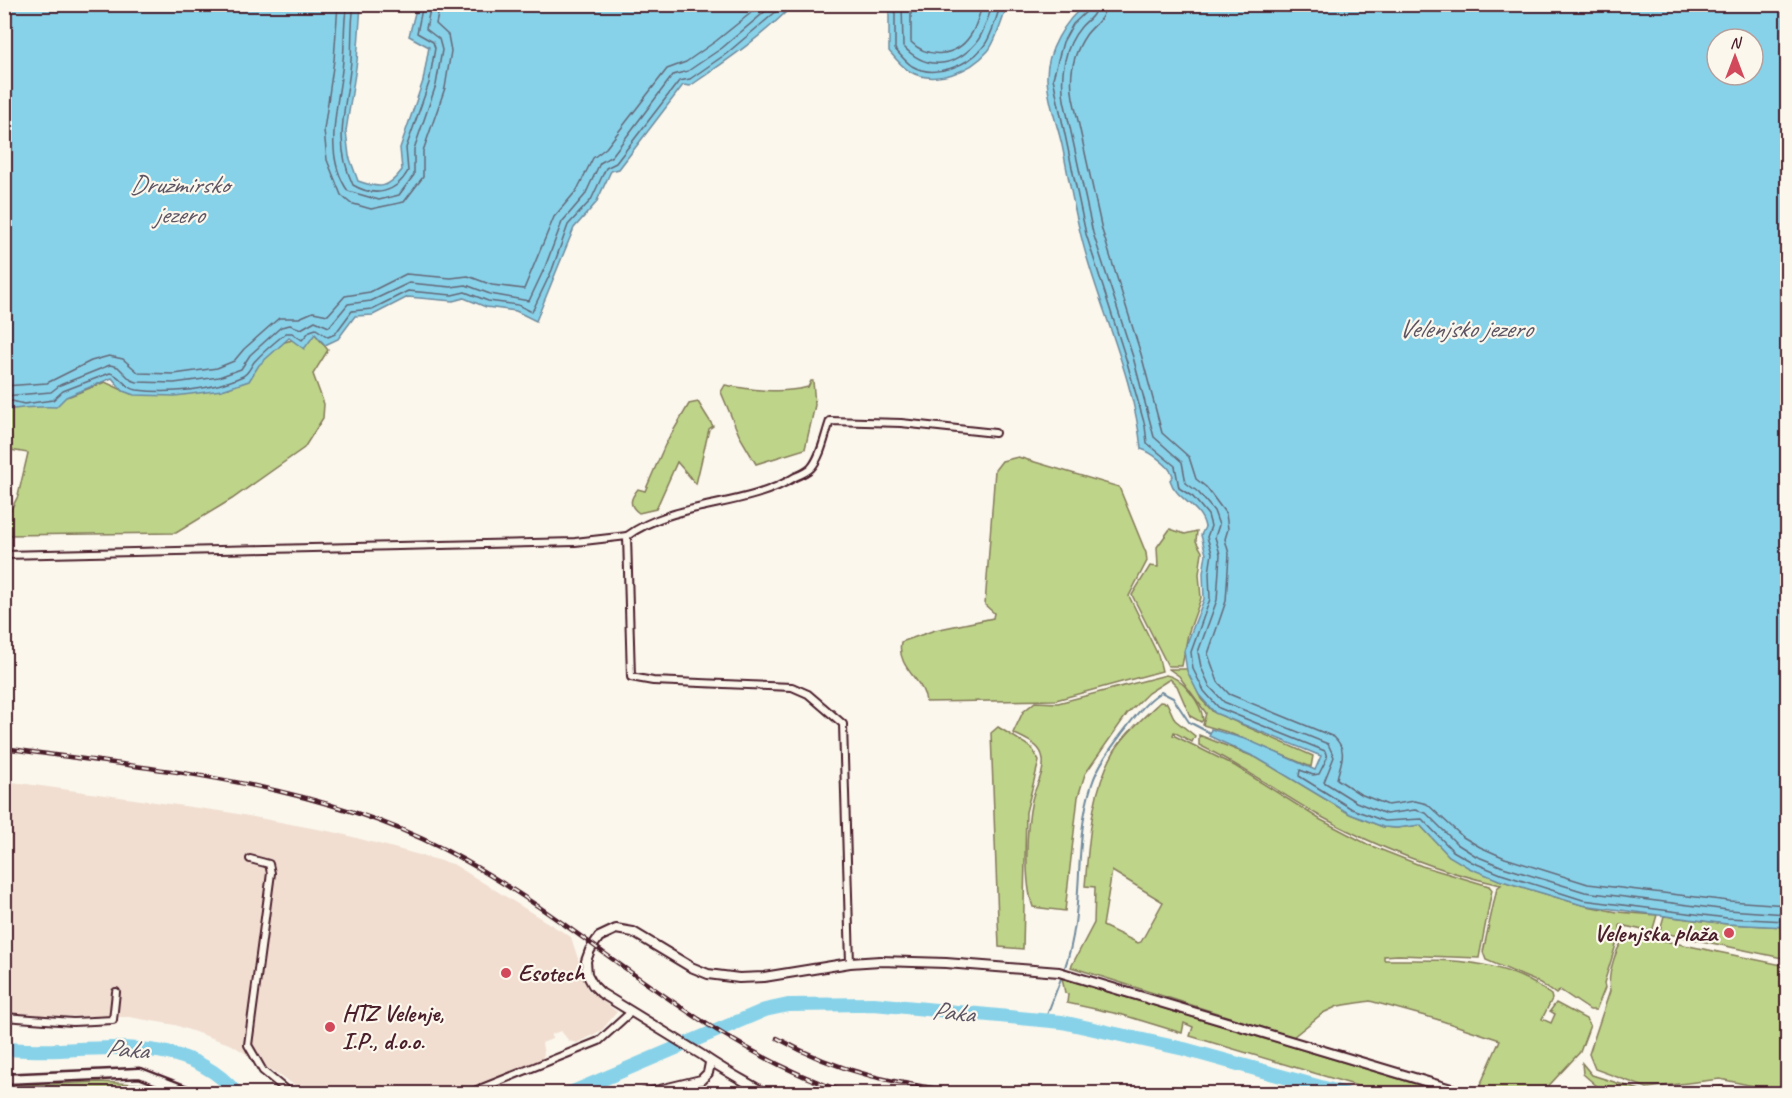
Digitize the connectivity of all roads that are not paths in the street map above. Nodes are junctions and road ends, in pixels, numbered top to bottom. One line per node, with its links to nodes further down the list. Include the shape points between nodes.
1 (994, 433): 2 (street, via 901,423 830,421 811,468 784,484 685,510)
2 (627, 536): 3 (street, via 565,543); 5 (street, via 631,677 792,687 808,694 843,724)
3 (4, 555)
4 (250, 859): 12 (street, via 269,864 271,873 248,1045 263,1071)
5 (850, 963): 7 (street, via 764,977 723,977 691,967 633,932 609,931 590,950 587,974 601,993); 16 (street, via 946,963 1059,972)
6 (116, 992): 8 (street, via 113,1020 73,1022)
7 (631, 1012): 9 (street); 13 (street, via 599,1041)
8 (4, 1017)
9 (710, 1063): 14 (street, via 701,1080); 15 (street)
10 (4, 1079): 11 (main road, via 140,1073)
11 (194, 1094)
12 (291, 1094)
13 (467, 1094)
14 (643, 1094)
15 (766, 1094)
16 (1468, 1094)

